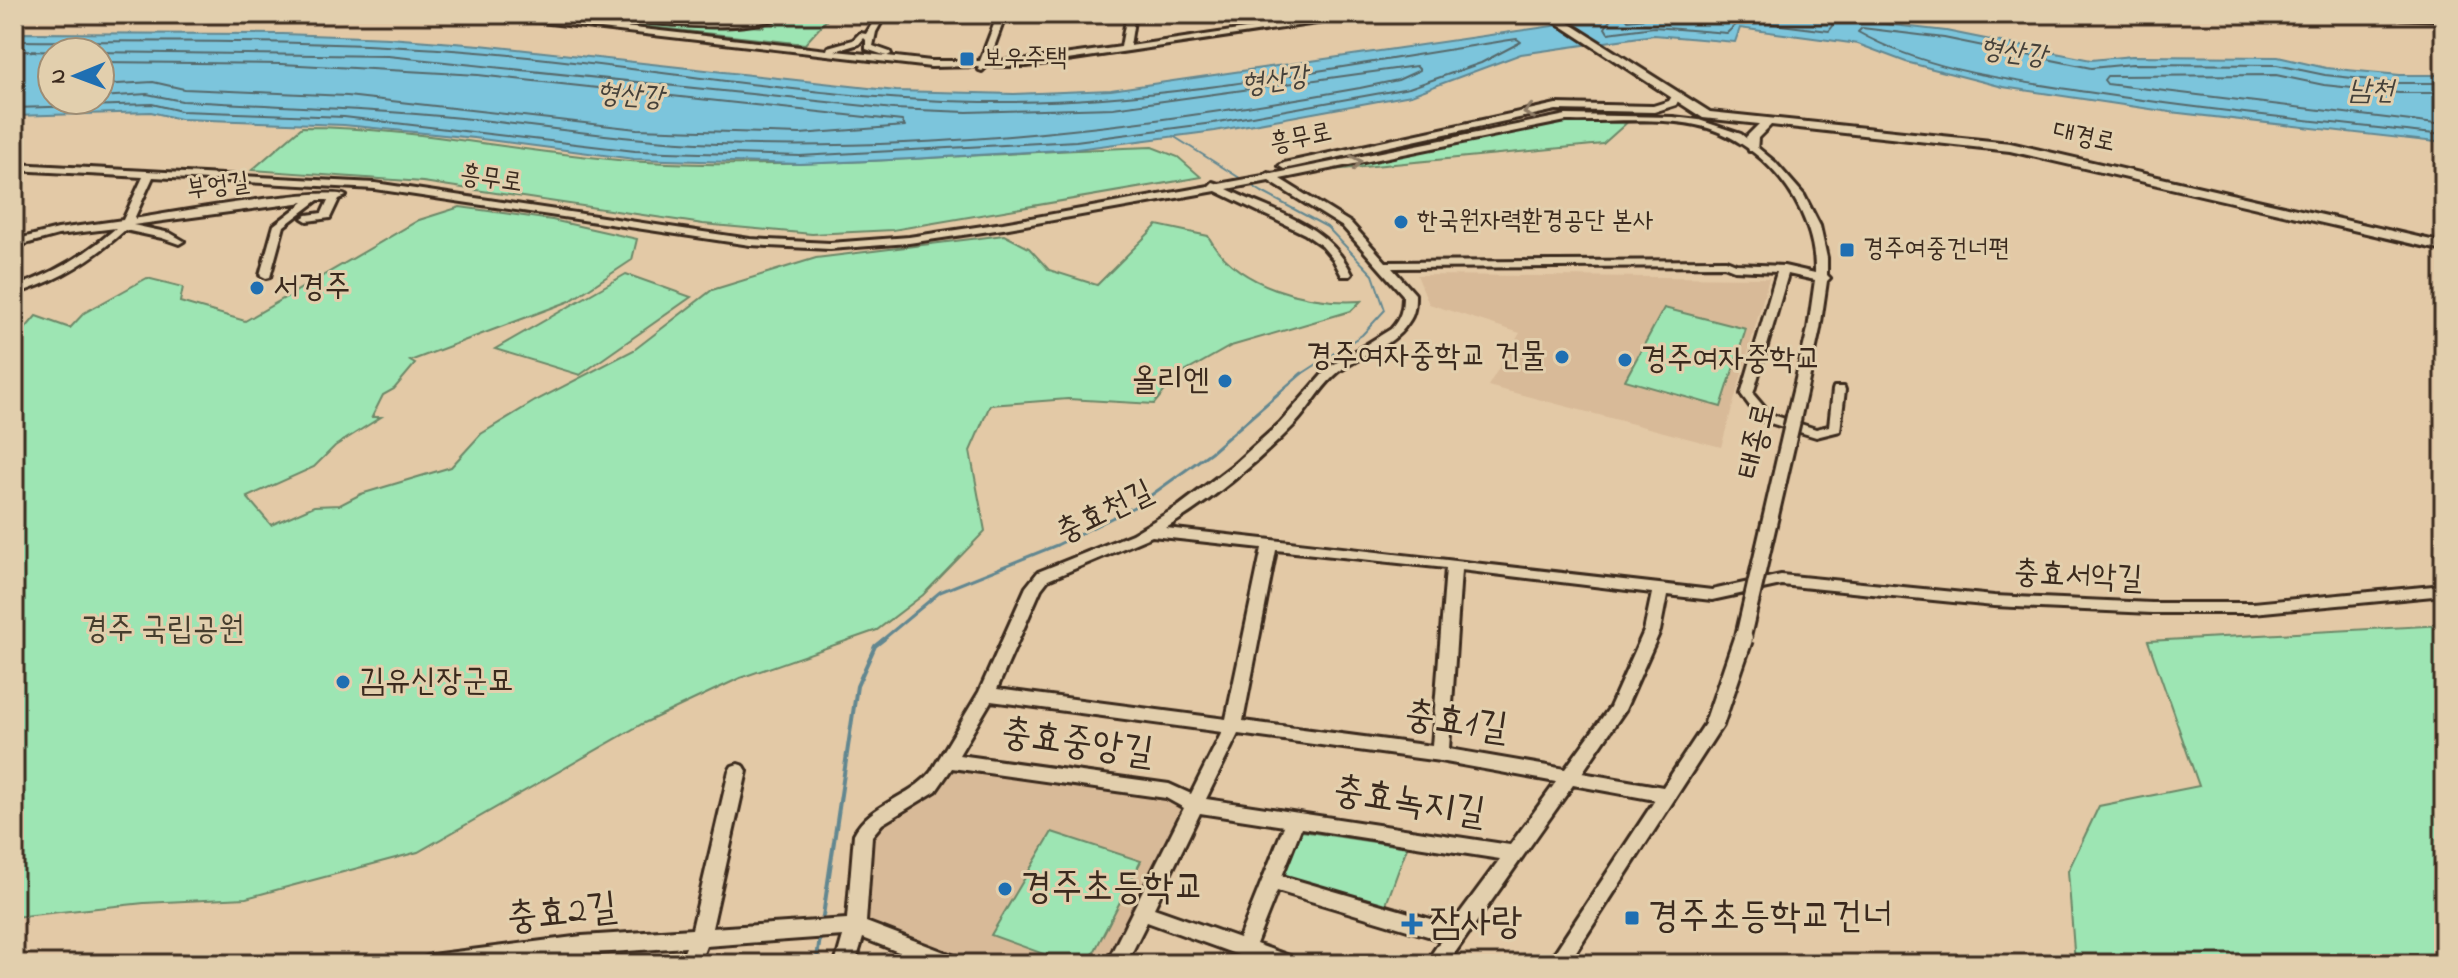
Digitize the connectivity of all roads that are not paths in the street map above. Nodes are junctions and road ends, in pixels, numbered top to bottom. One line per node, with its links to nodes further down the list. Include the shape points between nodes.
1 (489, 14): 17 (street)
2 (785, 14): 14 (street, via 766,20)
3 (879, 14): 19 (street)
4 (1002, 14): 24 (street)
5 (1131, 14): 21 (street)
6 (1363, 14): 18 (street)
7 (1392, 14): 21 (street)
8 (1548, 14): 25 (main road)
9 (2336, 14): 15 (street)
10 (2395, 14): 15 (street)
11 (597, 15): 12 (street); 17 (street)
12 (648, 17): 14 (street)
13 (1251, 17): 18 (street)
14 (728, 18)
15 (2419, 18): 16 (street)
16 (2444, 18)
17 (583, 25): 20 (street); 22 (street)
18 (1252, 31): 21 (street)
19 (867, 34): 20 (street, via 844,47); 22 (street); 23 (street, via 869,47 881,53)
20 (808, 49): 22 (street)
21 (1126, 51): 24 (street)
22 (854, 56): 23 (street); 24 (street, via 927,67)
23 (968, 64): 24 (street)
24 (983, 66)
25 (1681, 98): 26 (street, 흥무로); 27 (main road); 28 (main road)
26 (1654, 109): 27 (street, 흥무로); 35 (street, 흥무로, one-way to 35, via 1556,107)
27 (1707, 118): 28 (main road, 대경로); 30 (street); 35 (street, 흥무로, one-way to 27, via 1352,163 1557,120)
28 (1753, 119): 29 (main road, 대경로)
29 (1769, 121): 32 (main road, via 1752,137); 43 (main road, 대경로, via 2010,147)
30 (1738, 136): 31 (street); 32 (street, 태종로)
31 (1722, 140)
32 (1753, 148): 48 (street, 태종로, via 1808,207 1822,245)
33 (14, 167): 34 (street, 흥무로)
34 (150, 173): 37 (street, 흥무로); 40 (street, 부엉길)
35 (1257, 174): 36 (street, 흥무로); 44 (street, 충효천길, via 1347,225)
36 (1214, 183): 37 (street, 흥무로, via 875,244 771,245 409,190); 46 (street, via 1317,239 1342,258)
37 (339, 192): 38 (street, 부엉길); 39 (street, via 326,216)
38 (316, 197): 40 (street, 부엉길); 47 (street, 부엉길, via 279,225)
39 (307, 218)
40 (128, 226): 41 (street, via 161,231); 42 (street, 부엉길, via 32,237); 49 (street, 부엉길, via 49,279)
41 (179, 241)
42 (14, 244)
43 (2444, 247)
44 (1385, 265): 45 (street, via 1726,263); 51 (street, 충효천길, via 1411,305 1395,330 1330,373 1254,454)
45 (1784, 269): 48 (street); 50 (street, via 1747,394 1765,417 1816,433 1835,428)
46 (1346, 274)
47 (266, 275)
48 (1824, 278): 62 (street, 태종로, bridge, via 1762,560 1724,699 1714,724)
49 (14, 291)
50 (1839, 390)
51 (1150, 531): 52 (street, 충효서악길); 56 (street, 충효천길, via 1043,576)
52 (1270, 545): 53 (street, 충효서악길); 57 (street)
53 (1454, 564): 54 (street, 충효서악길); 58 (street)
54 (1661, 589): 55 (street, 충효서악길, via 1712,595 1781,580 2034,603 2253,608); 61 (street, 충효녹지길, via 1637,672 1617,710)
55 (2444, 590)
56 (987, 694): 57 (street, 충효1길); 59 (street, 충효천길)
57 (1233, 727): 58 (street, 충효1길); 63 (street)
58 (1440, 754): 61 (street, 충효1길)
59 (947, 760): 63 (street, 충효중앙길, via 1169,791); 68 (street, 충효천길, via 930,786 876,819 863,834)
60 (738, 771): 70 (street)
61 (1568, 775): 62 (street, 충효1길); 65 (street, 충효녹지길)
62 (1667, 795): 79 (street, 태종로)
63 (1195, 805): 64 (street, 충효녹지길); 67 (street)
64 (1295, 820): 65 (street, 충효녹지길); 66 (street, 충효녹지길)
65 (1513, 853): 69 (street, 충효녹지길)
66 (1271, 881): 69 (street); 71 (street, 충효녹지길)
67 (1142, 912): 71 (street); 76 (street)
68 (856, 927): 70 (street, 충효2길); 74 (street, 충효천길); 75 (street, 충효2길)
69 (1455, 935): 78 (street, 충효녹지길)
70 (700, 937): 72 (street, 충효2길); 73 (street)
71 (1244, 949): 77 (street)
72 (431, 964)
73 (689, 964)
74 (845, 964)
75 (953, 964)
76 (1116, 964)
77 (1288, 964)
78 (1435, 964)
79 (1557, 964)

